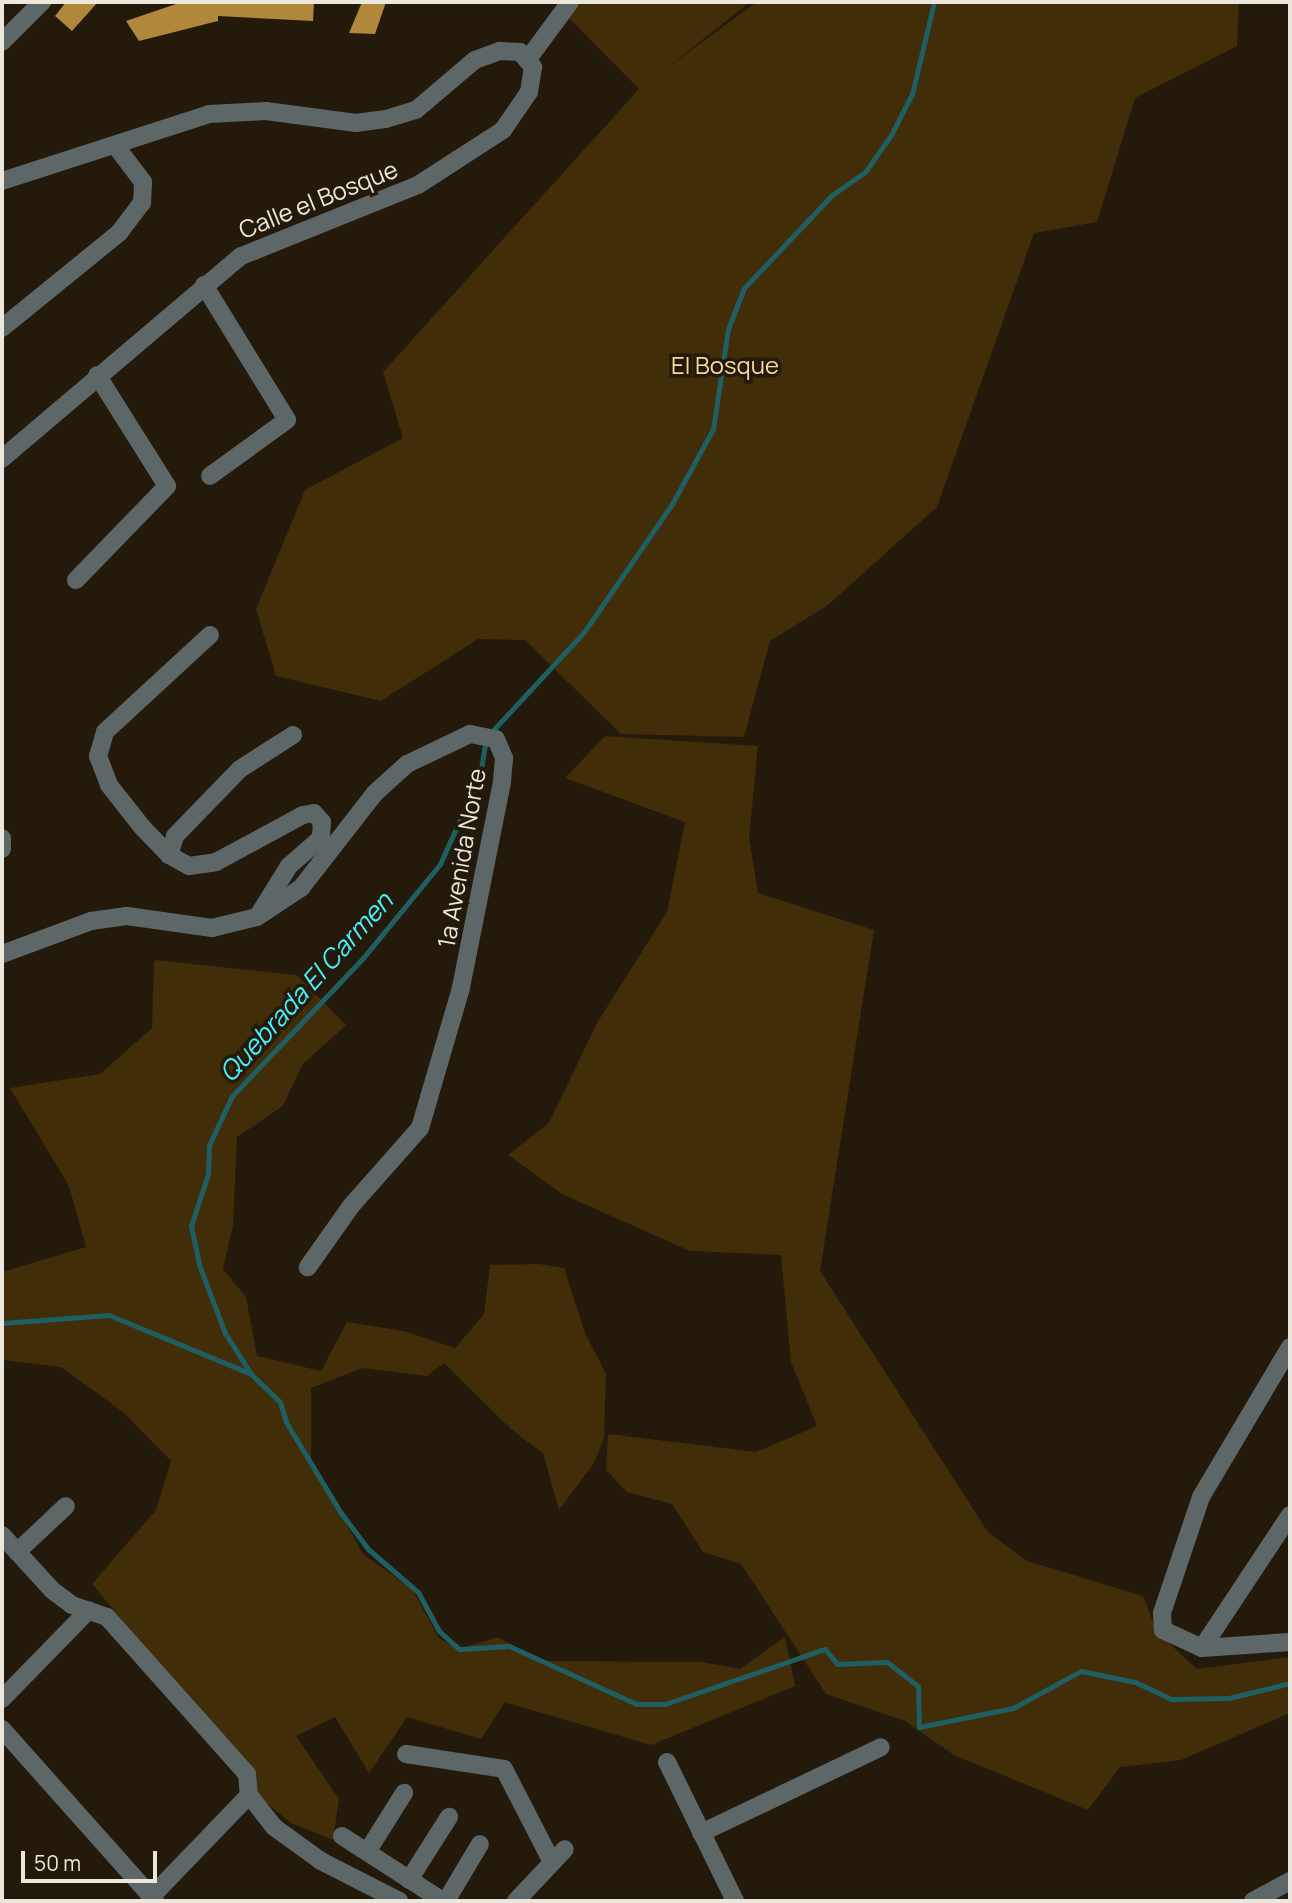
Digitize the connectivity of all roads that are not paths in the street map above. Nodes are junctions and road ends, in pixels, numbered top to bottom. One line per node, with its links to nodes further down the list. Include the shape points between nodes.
1 (42, 2): 3 (street)
2 (570, 2): 4 (street)
3 (2, 42)
4 (528, 59): 5 (street, via 513,51 475,60 416,110 386,119 356,123 266,111 209,114); 7 (street, Calle el Bosque, via 534,77 523,103 503,131 479,148 418,185 241,256)
5 (115, 145): 6 (street); 8 (street, via 143,183 142,203 119,233)
6 (2, 181)
7 (204, 285): 9 (street, Calle el Bosque); 11 (street, via 287,420)
8 (2, 328)
9 (97, 375): 10 (street, Calle el Bosque); 12 (street, via 167,486)
10 (2, 459)
11 (211, 476)
12 (76, 580)
13 (210, 635): 17 (street, via 105,732 98,756 109,785)
14 (293, 735): 17 (street, via 240,769 175,836)
15 (2, 838): 16 (street)
16 (2, 849)
17 (169, 855): 18 (street, via 204,866 314,813 322,822 321,838 289,866)
18 (257, 917): 19 (street, 1a Avenida Norte, via 212,929 115,918); 20 (street, 1a Avenida Norte, via 301,888 375,793 407,764 470,734 496,739 504,758 502,782 461,988 420,1128 351,1206)
19 (2, 954)
20 (308, 1267)
21 (1290, 1347): 28 (street, via 1201,1497 1162,1613 1163,1630)
22 (66, 1506): 25 (street)
23 (1290, 1515): 28 (street)
24 (2, 1535): 25 (street)
25 (17, 1552): 26 (street, via 52,1590)
26 (89, 1610): 29 (street); 35 (street, via 107,1617 247,1774)
27 (1290, 1642): 28 (street)
28 (1202, 1648)
29 (2, 1699)
30 (2, 1729): 43 (street)
31 (881, 1747): 37 (street)
32 (406, 1754): 46 (street, via 504,1769 559,1856)
33 (667, 1762): 37 (street)
34 (404, 1793): 40 (street)
35 (249, 1795): 43 (street); 44 (street, via 297,1845)
36 (449, 1817): 41 (street)
37 (701, 1833): 47 (street)
38 (342, 1836): 40 (street)
39 (480, 1844): 45 (street)
40 (367, 1852): 41 (street)
41 (409, 1880): 45 (street)
42 (1290, 1881): 48 (street)
43 (153, 1899)
44 (400, 1901)
45 (444, 1901)
46 (516, 1901)
47 (735, 1901)
48 (1253, 1901)

